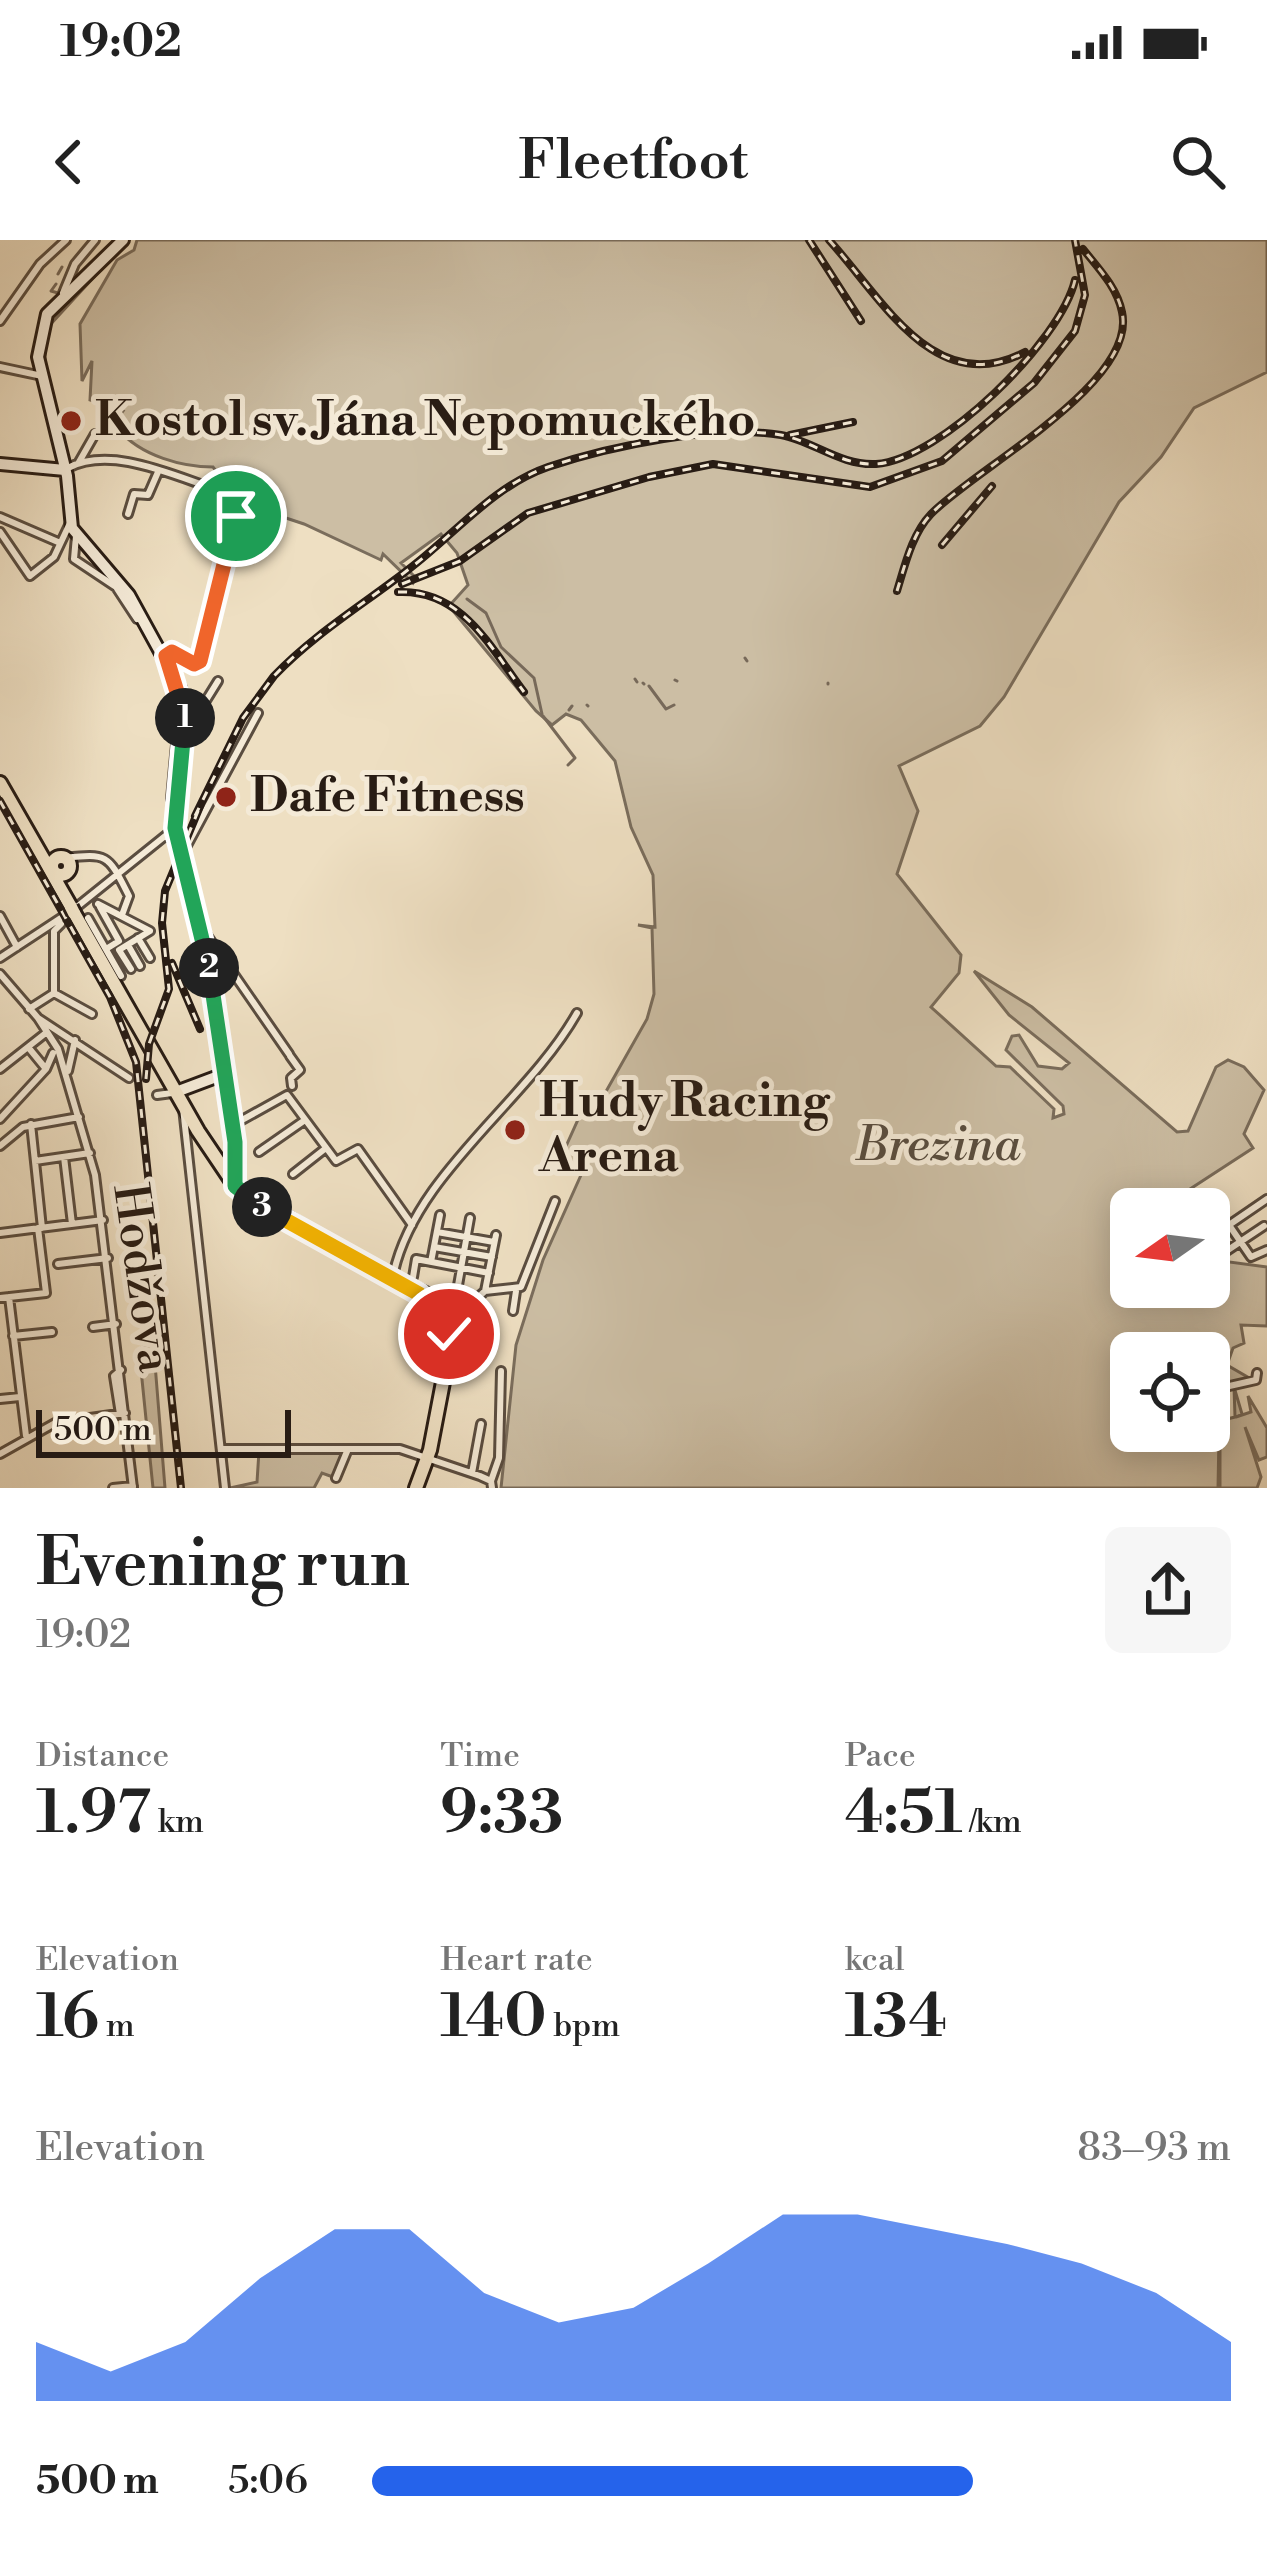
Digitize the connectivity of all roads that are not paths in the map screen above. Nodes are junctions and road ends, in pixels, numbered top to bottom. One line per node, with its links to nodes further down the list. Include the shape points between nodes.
1 (66, 240): 5 (street)
2 (95, 240): 4 (street)
3 (123, 240): 4 (street)
4 (61, 301): 7 (street, via 39,334)
5 (0, 321)
6 (0, 367): 7 (street)
7 (45, 376): 11 (street)
8 (95, 434): 9 (street)
9 (79, 462): 11 (street); 12 (street)
10 (0, 464): 11 (street)
11 (65, 470): 17 (street)
12 (158, 472): 13 (street); 14 (street, via 148,495 134,494)
13 (234, 495)
14 (129, 514)
15 (236, 516): 20 (street, via 200,661)
16 (0, 517): 19 (street)
17 (70, 523): 19 (street); 20 (street)
18 (0, 532): 19 (street, via 30,576 54,557)
19 (58, 542)
20 (161, 652): 23 (street)
21 (218, 681): 23 (street)
22 (258, 713): 25 (street)
23 (182, 737): 27 (street)
24 (0, 783): 26 (main road)
25 (194, 831): 27 (street); 27 (street)
26 (28, 832): 28 (main road); 30 (main road)
27 (176, 840): 29 (street, via 155,839); 34 (street)
28 (62, 865): 29 (street, via 99,854); 30 (main road)
29 (116, 874): 30 (street); 31 (street, via 129,899)
30 (76, 909): 37 (street); 38 (street); 60 (main road)
31 (118, 913): 35 (street, via 152,931); 38 (street, via 98,904 119,941)
32 (0, 916): 37 (street)
33 (61, 924): 45 (street, via 54,931)
34 (202, 928): 55 (street); 59 (street, via 300,1070)
35 (138, 938): 36 (street); 40 (street)
36 (128, 944): 41 (street); 42 (street, via 119,950)
37 (16, 947): 39 (street)
38 (106, 949): 44 (street)
39 (0, 958)
40 (150, 958)
41 (140, 966)
42 (131, 969)
43 (0, 974): 46 (street, Hodžova)
44 (121, 976)
45 (54, 993): 46 (street); 48 (street)
46 (29, 1009): 49 (street, Hodžova)
47 (577, 1013): 83 (street, via 514,1098 462,1148)
48 (92, 1014)
49 (51, 1028): 50 (street); 51 (street); 57 (street, Hodžova)
50 (75, 1040): 56 (street); 57 (street, Hodžova)
51 (28, 1047): 53 (street); 54 (street)
52 (52, 1054): 54 (street)
53 (0, 1069)
54 (46, 1069): 62 (street)
55 (224, 1074): 60 (street); 65 (street)
56 (129, 1078)
57 (68, 1080): 61 (street, Hodžova)
58 (157, 1094): 60 (street)
59 (284, 1094): 63 (street); 65 (street)
60 (179, 1098): 66 (main road); 67 (street)
61 (79, 1117): 64 (street); 71 (street, Hodžova)
62 (0, 1119)
63 (306, 1120): 69 (street); 70 (street)
64 (32, 1124): 68 (street); 73 (street)
65 (232, 1125): 75 (street)
66 (198, 1131): 67 (street); 75 (main road)
67 (188, 1144): 120 (street)
68 (0, 1146)
69 (326, 1148): 74 (street); 83 (street, via 339,1162 358,1150)
70 (259, 1152)
71 (90, 1154): 72 (street); 80 (street, Hodžova)
72 (64, 1157): 73 (street); 81 (street)
73 (35, 1161): 85 (street)
74 (293, 1174)
75 (235, 1186): 102 (main road)
76 (1267, 1199): 82 (street)
77 (555, 1201): 104 (street)
78 (440, 1215): 87 (street)
79 (470, 1218): 89 (street)
80 (104, 1220): 81 (street); 96 (street, Hodžova)
81 (72, 1224): 85 (street)
82 (1230, 1224)
83 (412, 1226): 102 (street)
84 (1264, 1226): 90 (street)
85 (40, 1228): 88 (street); 105 (street, via 46,1293)
86 (1230, 1228): 90 (street)
87 (437, 1232): 89 (street); 91 (street)
88 (0, 1233)
89 (467, 1237): 94 (street); 95 (street, via 495,1239)
90 (1240, 1242): 92 (street); 93 (street, via 1252,1258)
91 (434, 1247): 94 (street); 97 (street)
92 (1230, 1249)
93 (1267, 1250)
94 (464, 1252): 95 (street); 99 (street)
95 (492, 1257): 100 (street)
96 (108, 1258): 98 (street); 108 (street, Hodžova)
97 (431, 1262): 99 (street); 101 (street, via 416,1259)
98 (58, 1264)
99 (461, 1268): 100 (street); 107 (street)
100 (489, 1273): 103 (street)
101 (413, 1277)
102 (392, 1279): 107 (main road)
103 (485, 1291): 104 (street); 107 (street)
104 (516, 1291): 106 (street)
105 (4, 1298): 111 (street)
106 (513, 1311)
107 (451, 1313): 123 (main road)
108 (116, 1324): 109 (street); 117 (street, Hodžova)
109 (93, 1327)
110 (52, 1332): 111 (street)
111 (13, 1336): 115 (street)
112 (501, 1371): 126 (street)
113 (1257, 1373): 114 (street)
114 (1230, 1387)
115 (20, 1397): 116 (street); 119 (street)
116 (0, 1400)
117 (122, 1414): 119 (street, via 68,1420); 127 (street, Hodžova)
118 (481, 1424): 124 (street)
119 (26, 1436): 122 (street)
120 (221, 1449): 121 (street); 129 (street)
121 (348, 1449): 123 (street); 125 (street)
122 (0, 1454)
123 (429, 1456): 124 (street); 130 (main road)
124 (476, 1474): 126 (street); 131 (street)
125 (336, 1478)
126 (492, 1485)
127 (133, 1487): 128 (street)
128 (113, 1488)
129 (225, 1488)
130 (416, 1488)
131 (474, 1488)

